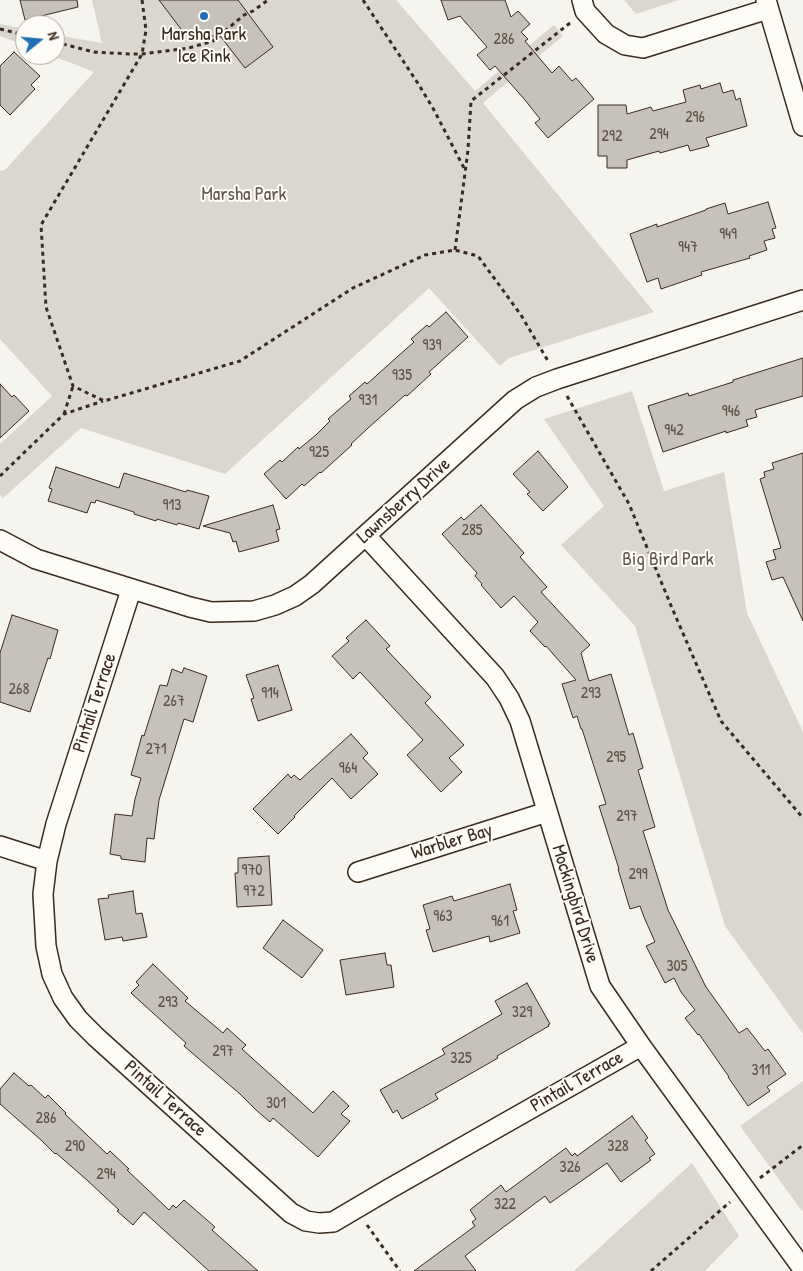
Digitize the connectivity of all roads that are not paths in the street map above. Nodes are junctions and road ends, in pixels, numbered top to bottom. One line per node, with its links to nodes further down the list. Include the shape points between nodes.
1 (767, 5): 2 (street, via 643,48 625,45 606,34); 3 (street)
2 (583, 6)
3 (803, 126)
4 (803, 300): 5 (street, Lawnsberry Drive, via 536,387 515,400)
5 (366, 536): 7 (street, Lawnsberry Drive, via 295,596 254,611 211,612); 8 (street, Mockingbird Drive, via 495,677 509,698 520,721)
6 (0, 540): 7 (street, Lawnsberry Drive, via 36,559)
7 (131, 590): 10 (street, Pintail Terrace)
8 (547, 812): 11 (street, Warbler Bay); 12 (street, Mockingbird Drive, via 600,986)
9 (0, 846): 10 (street)
10 (47, 861): 12 (street, Pintail Terrace, via 43,894 46,946 52,974 78,1019 291,1213 306,1221 333,1222)
11 (358, 872)
12 (641, 1046): 13 (street, Mockingbird Drive)
13 (803, 1270)

